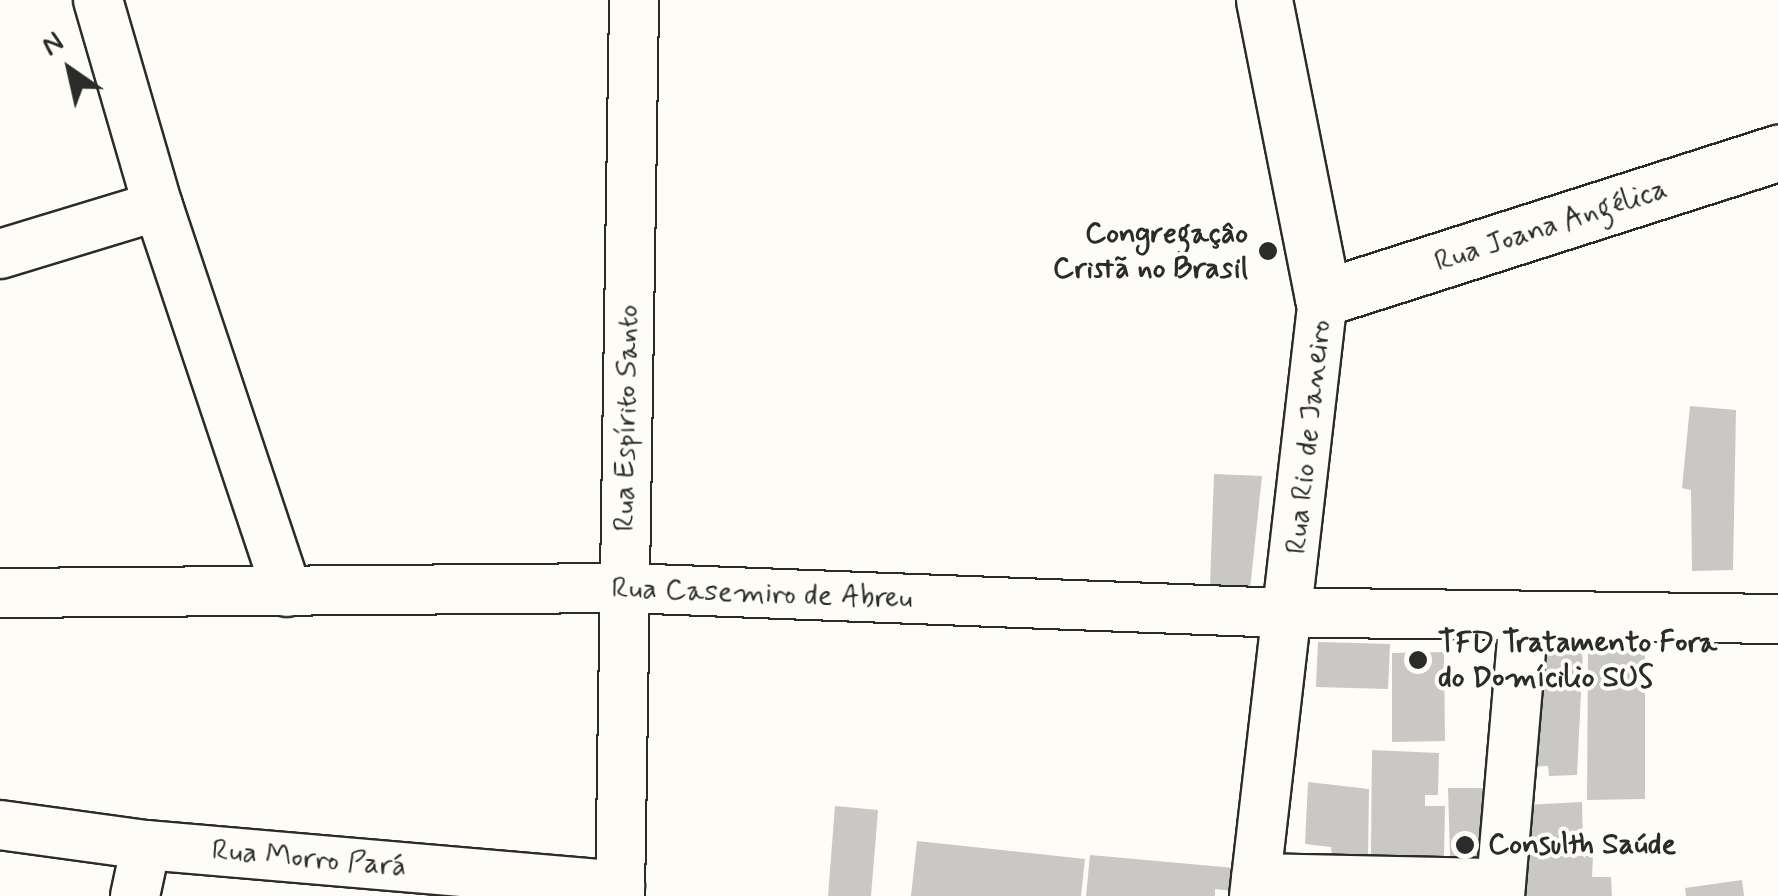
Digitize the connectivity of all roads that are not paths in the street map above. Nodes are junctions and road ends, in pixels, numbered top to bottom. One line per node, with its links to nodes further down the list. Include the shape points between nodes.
1 (98, 0): 5 (street)
2 (634, 0): 8 (street, Rua Espírito Santo)
3 (1264, 0): 7 (main road, Rua Rio de Janeiro)
4 (1778, 153): 7 (main road, Rua Joana Angélica)
5 (158, 206): 6 (street); 9 (street)
6 (0, 254)
7 (1324, 298): 11 (street, Rua Rio de Janeiro)
8 (624, 588): 9 (street, Rua Casemiro de Abreu); 11 (street, Rua Casemiro de Abreu); 18 (street, Rua Espírito Santo)
9 (286, 592): 10 (street, Rua Casemiro de Abreu)
10 (0, 593)
11 (1290, 612): 12 (street, Rua Casemiro de Abreu); 16 (street, Rua Rio de Janeiro)
12 (1524, 618): 13 (street, Rua Casemiro de Abreu); 17 (street)
13 (1778, 619)
14 (0, 825): 15 (street, Rua Morro Pará)
15 (146, 844): 18 (street, Rua Morro Pará); 19 (street)
16 (1255, 887): 17 (street)
17 (1500, 890)
18 (620, 891)
19 (135, 896)

